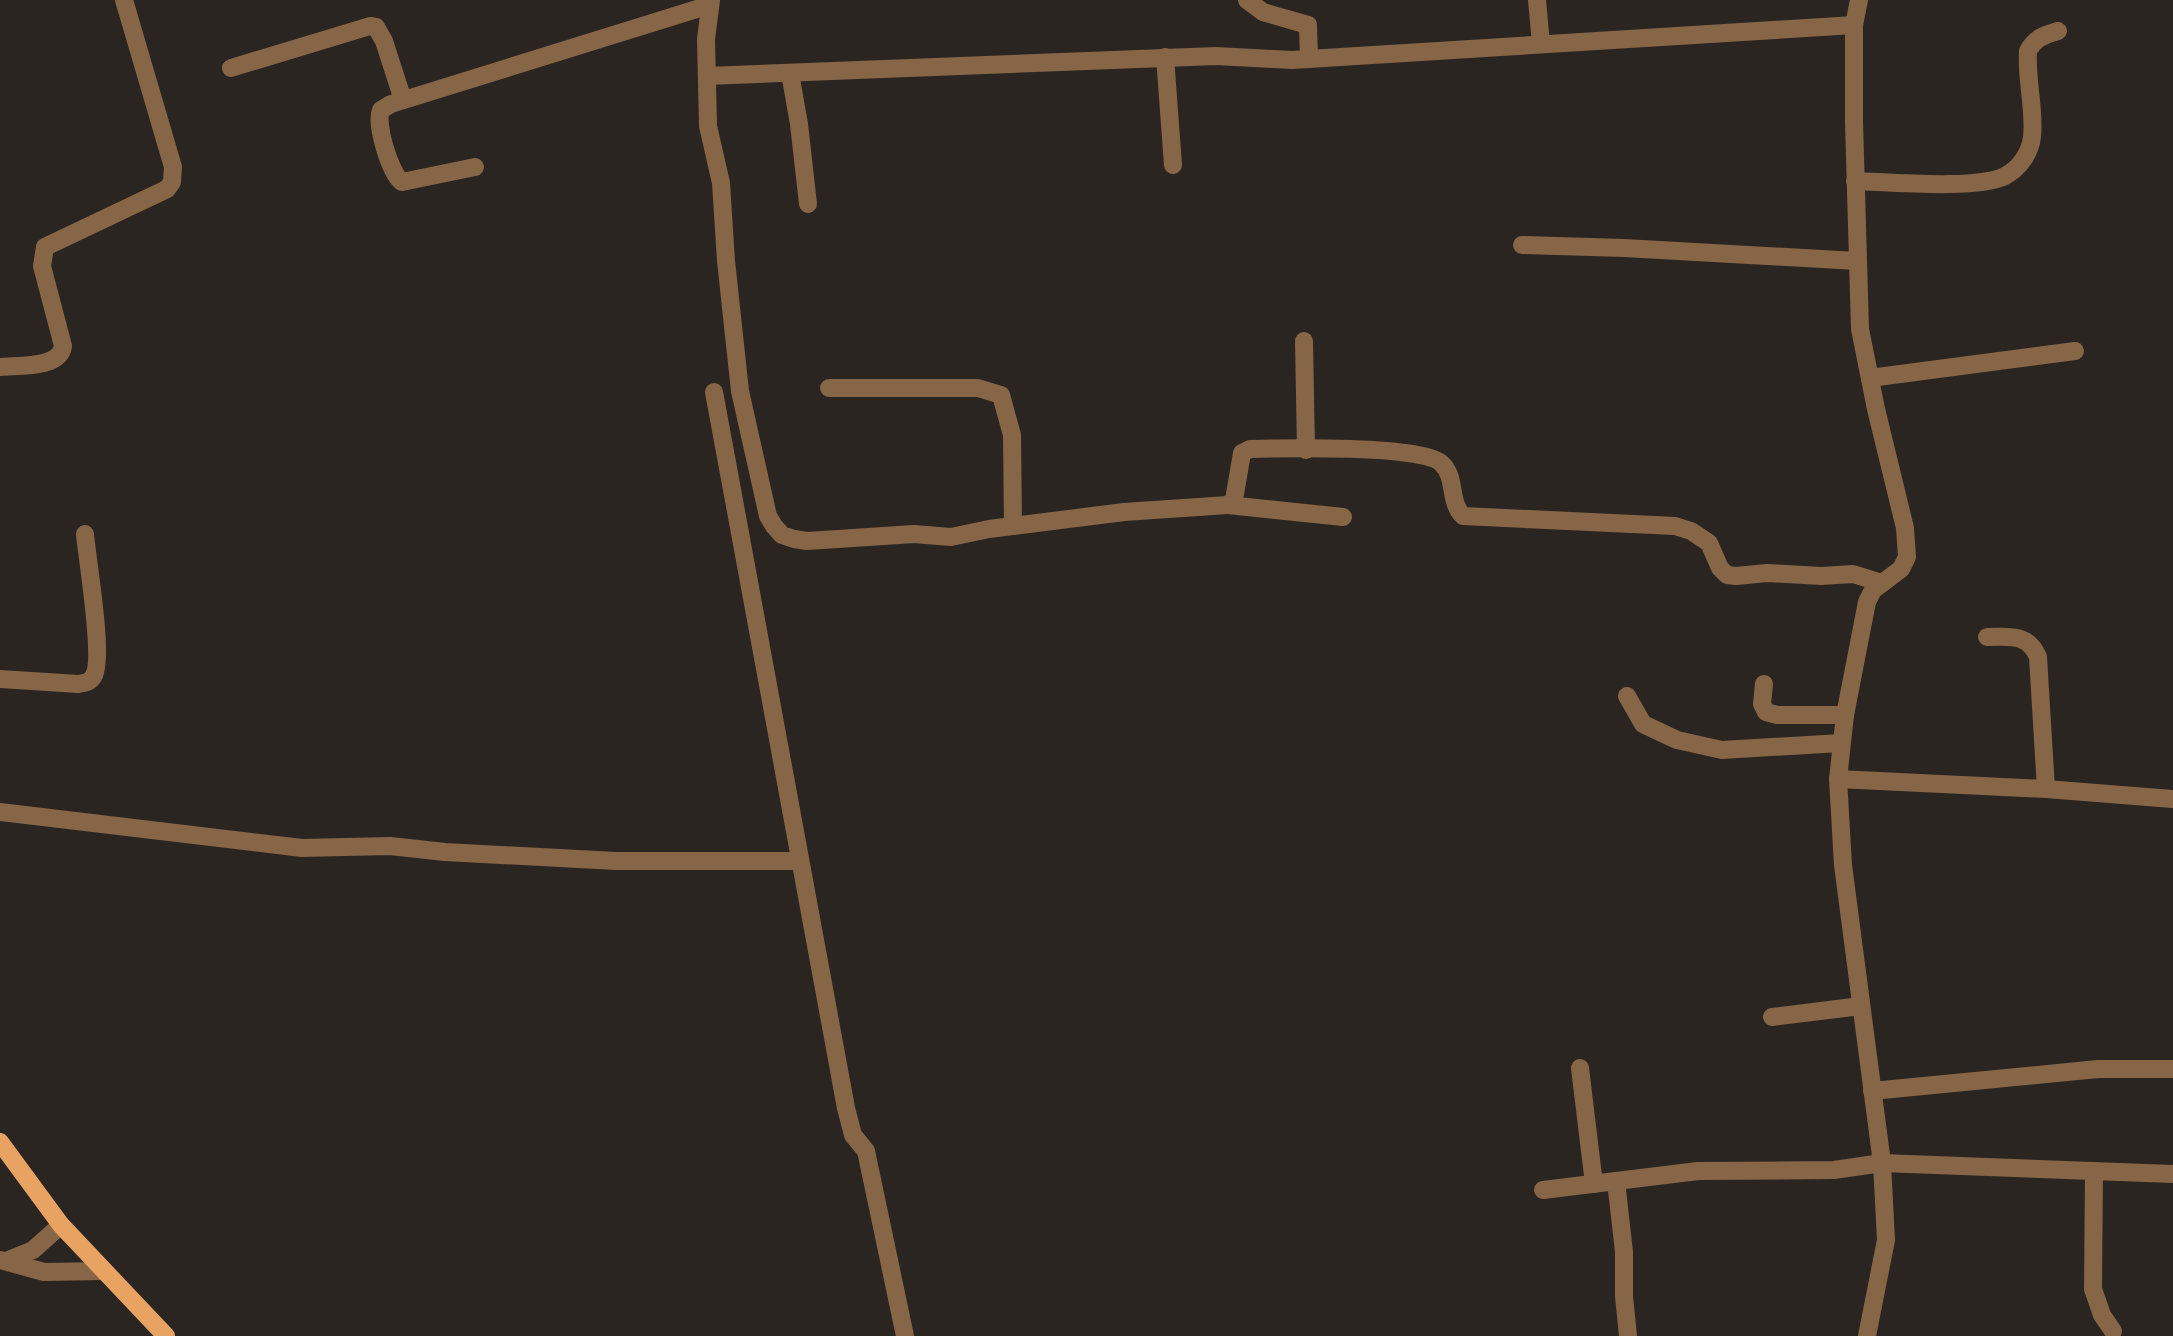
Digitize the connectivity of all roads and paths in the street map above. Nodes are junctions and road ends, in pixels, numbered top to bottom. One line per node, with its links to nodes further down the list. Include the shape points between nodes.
1 (124, 0): 23 (street, via 173,167 172,182 167,189 45,247 42,266 62,354 48,362)
2 (1247, 0): 10 (street, via 1263,12 1308,25)
3 (1537, 0): 8 (street)
4 (1859, 0): 6 (street)
5 (708, 3): 13 (street); 14 (street)
6 (1854, 25): 8 (street); 17 (street)
7 (2058, 31): 17 (street, via 2041,35 2028,51 2032,136 2028,153 2006,176 1968,183)
8 (1541, 44): 10 (street)
9 (1166, 57): 10 (street); 12 (street); 15 (street)
10 (1309, 59)
11 (231, 68): 14 (street, via 376,27)
12 (790, 73): 13 (street); 18 (street)
13 (706, 76): 30 (street, via 740,391 764,502 774,527 782,535 807,541 914,534 951,537)
14 (403, 100): 16 (street, via 384,106 379,115 398,179 408,182)
15 (1173, 165)
16 (475, 167)
17 (1855, 181): 20 (street)
18 (808, 204)
19 (1522, 245): 20 (street)
20 (1857, 261): 24 (street, via 1860,329)
21 (1304, 341): 27 (street)
22 (2075, 351): 24 (street)
23 (0, 367)
24 (1870, 377): 32 (street, via 1905,528 1907,558 1901,569)
25 (829, 388): 30 (street, via 978,387 1002,394 1012,435)
26 (714, 392): 43 (street)
27 (1306, 450): 28 (street, via 1250,449 1242,453 1234,499); 32 (street, via 1404,451 1434,457 1450,475 1455,506 1463,516 1675,526 1710,543 1727,575 1853,573)
28 (1228, 505): 29 (street); 30 (street)
29 (1343, 517)
30 (1013, 526)
31 (85, 534): 34 (street, via 98,656 94,677 78,684)
32 (1882, 583): 37 (street, via 1867,602)
33 (1987, 636): 40 (street, via 2026,640 2038,657)
34 (0, 678)
35 (1765, 684): 37 (street, via 1762,704 1766,712)
36 (1627, 696): 38 (street, via 1643,724 1677,740 1722,750)
37 (1845, 715): 38 (street)
38 (1841, 743): 39 (street)
39 (1838, 779): 40 (street); 44 (street, via 1843,864)
40 (2046, 789): 41 (street)
41 (2173, 799)
42 (0, 812): 43 (street, via 302,848 390,846 616,861)
43 (800, 861): 61 (street, via 846,1108 853,1135 866,1151)
44 (1861, 1006): 45 (street); 48 (street)
45 (1772, 1017)
46 (1580, 1068): 54 (street)
47 (2173, 1069): 48 (street, via 2098,1069)
48 (1872, 1091): 50 (street)
49 (0, 1142): 56 (main road)
50 (1882, 1163): 51 (street); 53 (street, via 1834,1170 1698,1171); 63 (street, via 1886,1240)
51 (2094, 1171): 52 (street); 59 (street, via 2093,1289)
52 (2173, 1174)
53 (1616, 1181): 54 (street); 62 (street)
54 (1594, 1184): 55 (street)
55 (1543, 1190)
56 (61, 1225): 57 (street, via 33,1250); 58 (main road)
57 (3, 1261): 58 (street, via 44,1272)
58 (103, 1271): 60 (main road)
59 (2113, 1331)
60 (166, 1336)
61 (905, 1336)
62 (1628, 1336)
63 (1867, 1336)

